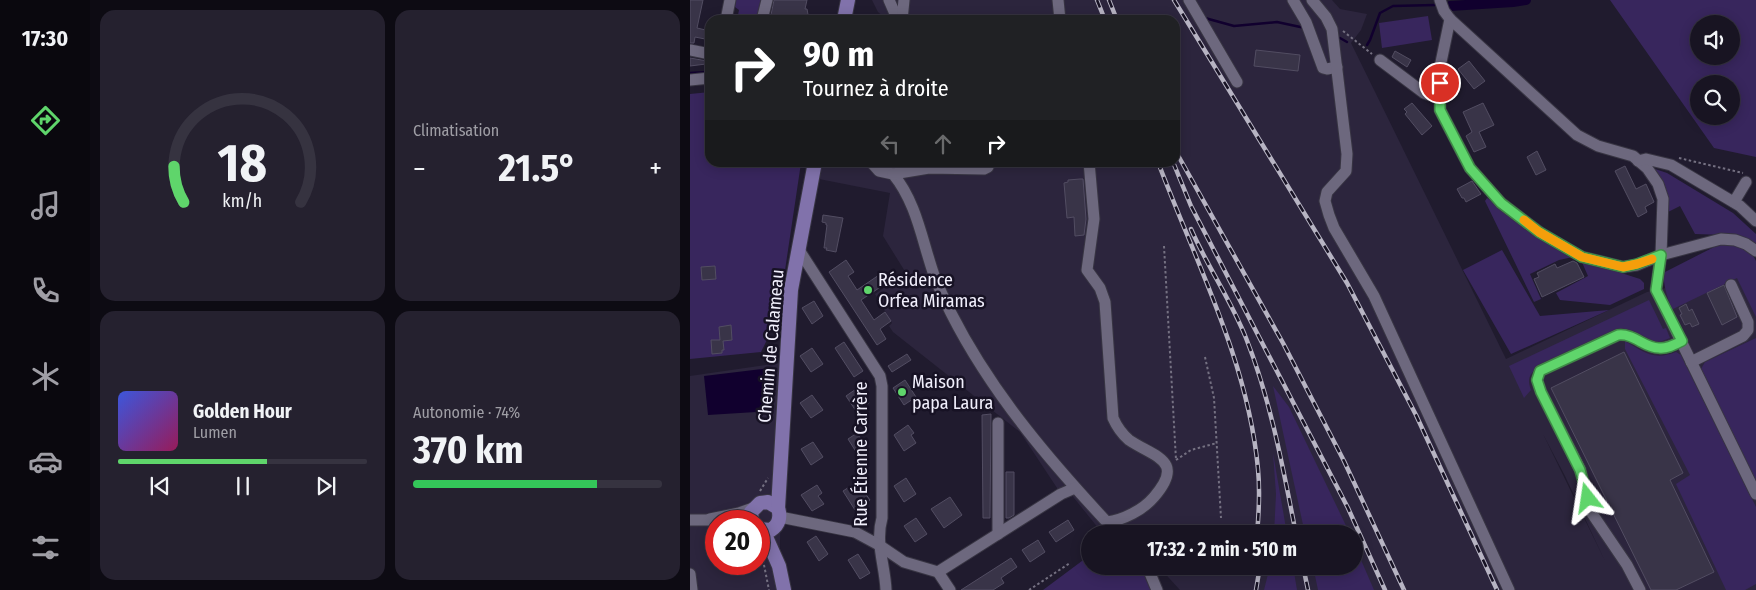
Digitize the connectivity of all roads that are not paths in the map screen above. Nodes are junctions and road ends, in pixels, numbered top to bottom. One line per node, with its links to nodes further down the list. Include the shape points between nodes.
1 (730, 0): 11 (street)
2 (766, 0): 12 (street)
3 (848, 0): 13 (main road)
4 (889, 0): 14 (street)
5 (904, 0): 15 (street)
6 (1058, 0): 16 (street)
7 (1189, 0): 24 (street)
8 (1293, 0): 21 (street, via 1306,22 1323,68)
9 (1312, 0): 21 (street, via 1330,24)
10 (1440, 0): 17 (street)
11 (727, 15)
12 (763, 15)
13 (845, 15)
14 (896, 15)
15 (902, 15)
16 (1060, 15)
17 (1450, 19): 25 (street, via 1440,67); 26 (street, via 1577,135)
18 (690, 50): 19 (street)
19 (705, 53)
20 (1380, 60): 25 (street, via 1424,93)
21 (1338, 67): 67 (street, via 1348,163 1346,171 1327,192 1328,214 1374,296)
22 (705, 78): 23 (street)
23 (690, 80)
24 (1237, 82)
25 (1440, 99): 39 (street, via 1440,110 1470,168 1501,203 1539,232 1582,257 1623,267)
26 (1638, 161): 35 (street, via 1646,159 1671,165); 39 (street, via 1658,184 1663,198)
27 (814, 167): 37 (main road, Chemin de Calameau)
28 (875, 167): 33 (street)
29 (936, 167): 33 (street)
30 (968, 167): 31 (street)
31 (988, 167)
32 (1089, 167): 52 (street, via 1094,220 1087,270 1100,288 1105,302 1113,418 1128,439 1156,454 1167,469 1164,483 1150,502 1124,518)
33 (893, 174): 45 (street, via 908,195 935,276 969,346 1021,423)
34 (1747, 178): 35 (street)
35 (1734, 202): 36 (street)
36 (1756, 221)
37 (798, 250): 44 (main road, Chemin de Calameau, via 790,290); 57 (street, Rue Étienne Carrère, via 880,376 882,518)
38 (1756, 251): 39 (street, via 1735,240 1721,239)
39 (1661, 255): 41 (street, via 1656,290)
40 (1731, 286): 42 (street, via 1748,322 1748,330 1743,336)
41 (1682, 341): 42 (street); 68 (street, via 1667,348 1658,348 1625,334 1618,335 1540,371 1537,380 1580,470 1591,512)
42 (1691, 362): 46 (street)
43 (998, 423): 55 (street)
44 (775, 473): 47 (main road, Chemin de Calameau); 49 (main road, Chemin de Calameau)
45 (1075, 488): 52 (street); 55 (street)
46 (1756, 494)
47 (761, 510)
48 (764, 510): 49 (main road, via 772,503)
49 (778, 517): 54 (main road); 57 (street, via 855,532); 58 (main road, Chemin de Calameau)
50 (690, 520): 51 (street)
51 (705, 520)
52 (1107, 522): 53 (street)
53 (1110, 525)
54 (770, 529)
55 (998, 534): 59 (street)
56 (770, 543): 58 (main road, Chemin de Calameau)
57 (879, 545): 59 (street, via 904,562); 64 (street, Rue Étienne Carrère)
58 (779, 566): 63 (main road, Chemin de Calameau)
59 (938, 572): 65 (street)
60 (690, 574): 62 (street)
61 (1151, 575): 66 (street)
62 (692, 590)
63 (784, 590)
64 (886, 590)
65 (950, 590)
66 (1157, 590)
67 (1509, 590)
68 (1640, 590)

